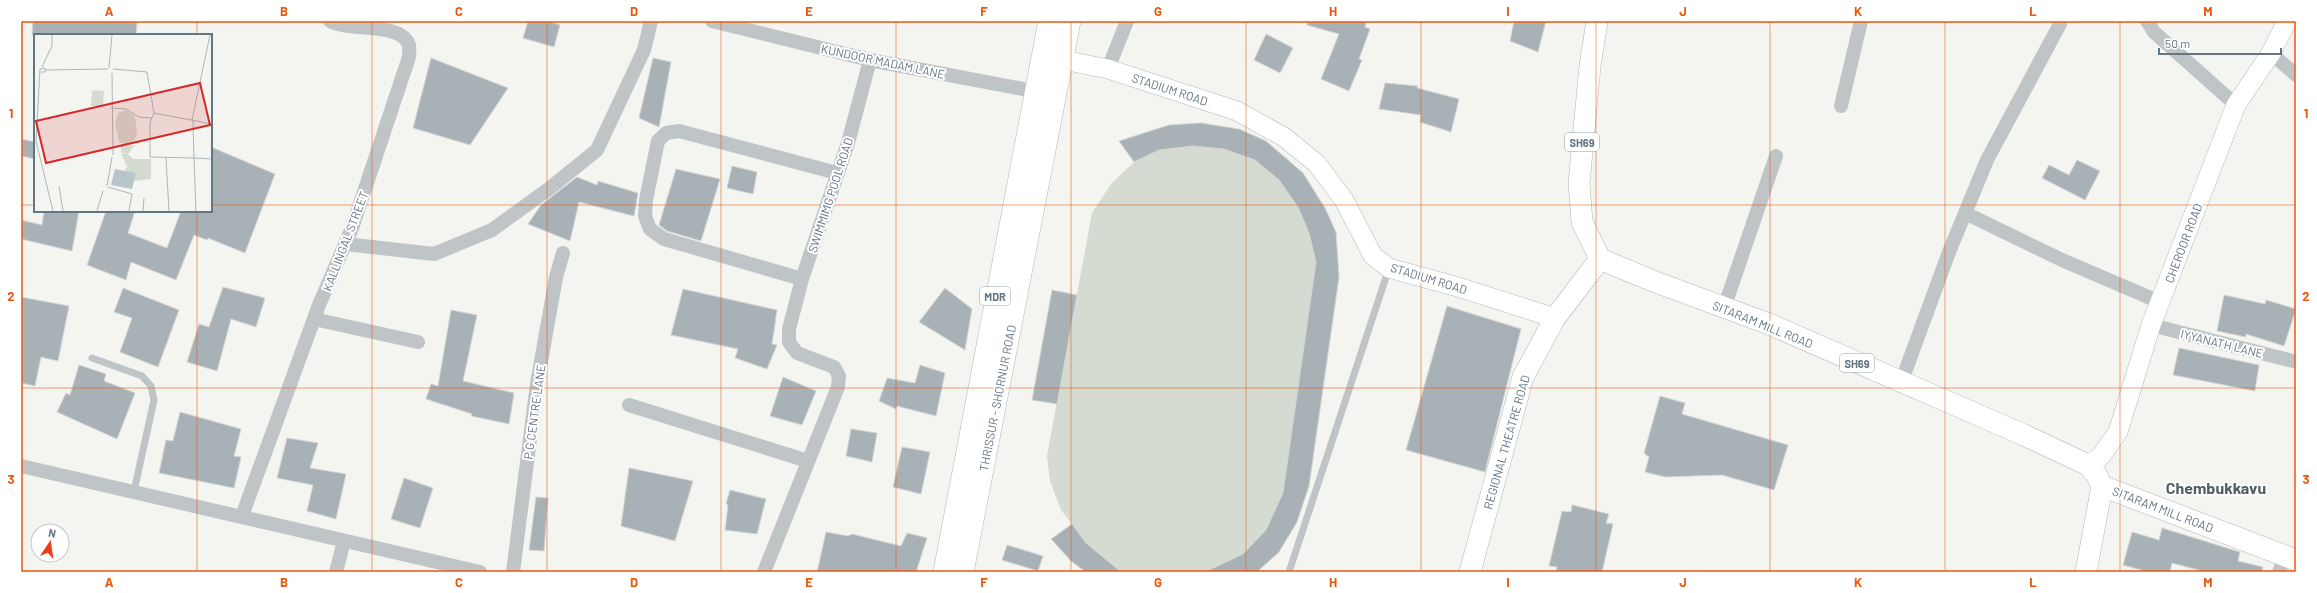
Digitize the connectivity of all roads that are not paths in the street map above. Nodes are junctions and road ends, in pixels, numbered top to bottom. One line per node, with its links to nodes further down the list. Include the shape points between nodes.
1 (330, 21): 24 (street, KALLINGAL STREET, via 390,31 403,35 409,45 409,57)
2 (651, 21): 24 (street, via 644,50 597,150 492,230 434,254)
3 (712, 21): 14 (street, KUNDOOR MADAM LANE)
4 (1049, 21): 13 (main road, MDR)
5 (1070, 21): 13 (main road, MDR)
6 (1127, 21): 15 (street)
7 (1597, 21): 26 (main road, SH69, via 1579,183 1582,222)
8 (1861, 21): 20 (street)
9 (2147, 21): 19 (street, via 2154,32)
10 (2287, 21): 12 (main road, CHEROOR ROAD)
11 (2060, 24): 23 (street, via 1987,160)
12 (2271, 53): 16 (street); 19 (main road, CHEROOR ROAD)
13 (1052, 57): 15 (main road, STADIUM ROAD); 17 (main road, MDR); 18 (main road, THRISSUR - SHORNUR ROAD / MDR)
14 (870, 60): 17 (street, KUNDOOR MADAM LANE); 22 (street, SWIMMIMG POOL ROAD, via 848,143)
15 (1108, 69): 27 (main road, STADIUM ROAD, via 1237,111 1284,137 1317,164 1344,200 1373,256)
16 (2296, 75)
17 (1035, 91): 18 (street, KUNDOOR MADAM LANE); 51 (main road, MDR)
18 (1055, 95): 52 (main road, THRISSUR - SHORNUR ROAD / MDR)
19 (2236, 105): 29 (main road, CHEROOR ROAD)
20 (1840, 106)
21 (1776, 156): 30 (street)
22 (837, 172): 28 (street, SWIMMIMG POOL ROAD); 28 (street, via 679,131 666,133 658,141 646,200 645,216 650,229 664,239)
23 (1965, 213): 29 (street, via 2062,260); 37 (street)
24 (345, 244): 32 (street, KALLINGAL STREET)
25 (563, 253): 49 (street, P G CENTRE LANE, via 556,277 537,384)
26 (1600, 259): 30 (main road, SITARAM MILL ROAD / SH69); 31 (main road)
27 (1389, 268): 31 (main road, STADIUM ROAD, via 1458,286); 53 (lane)
28 (802, 279): 39 (street, SWIMMIMG POOL ROAD, via 789,329 789,342 797,353 834,367 840,376 838,387)
29 (2160, 302): 33 (main road, CHEROOR ROAD)
30 (1724, 308): 37 (main road, SITARAM MILL ROAD / SH69, via 1770,324)
31 (1555, 318): 54 (main road, REGIONAL THEATRE ROAD, via 1523,377)
32 (314, 320): 34 (street); 44 (street, KALLINGAL STREET)
33 (2151, 325): 36 (street, IYYANATH LANE); 40 (main road, CHEROOR ROAD, via 2118,432 2100,457)
34 (418, 342)
35 (92, 358): 43 (lane, via 142,376 151,386 154,400)
36 (2293, 361)
37 (1901, 383): 40 (main road, SITARAM MILL ROAD / SH69)
38 (629, 405): 39 (street)
39 (808, 461): 50 (street)
40 (2088, 465): 42 (main road, SITARAM MILL ROAD / SH69)
41 (21, 466): 43 (street)
42 (2102, 486): 46 (main road, SITARAM MILL ROAD); 55 (main road)
43 (134, 491): 44 (street)
44 (242, 516): 45 (street)
45 (344, 541): 47 (street); 48 (street)
46 (2287, 562)
47 (336, 572)
48 (480, 572)
49 (513, 572)
50 (764, 572)
51 (944, 572)
52 (963, 572)
53 (1289, 572)
54 (1470, 572)
55 (2086, 572)

